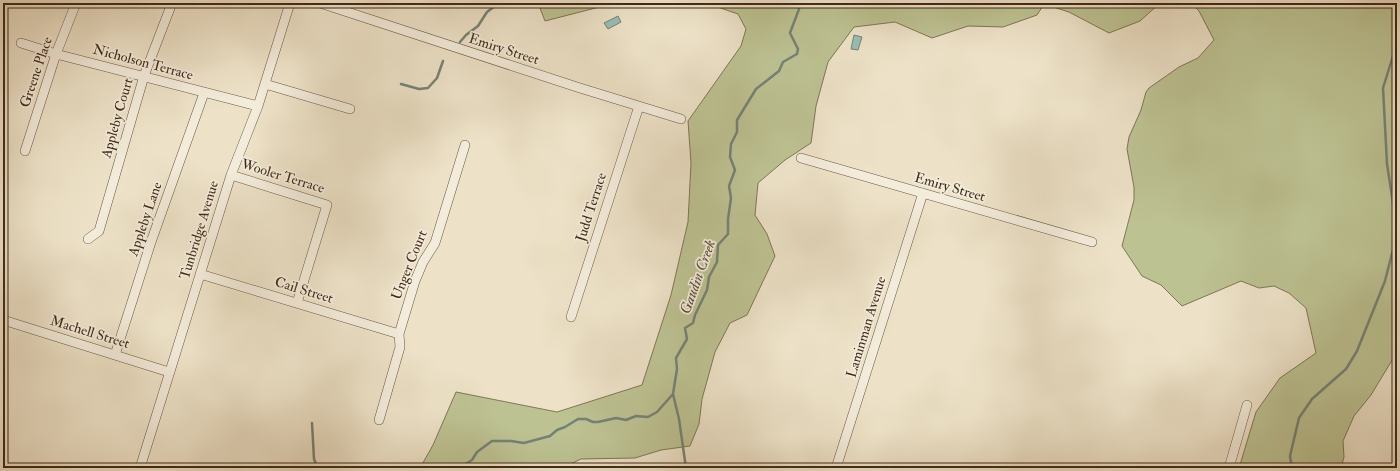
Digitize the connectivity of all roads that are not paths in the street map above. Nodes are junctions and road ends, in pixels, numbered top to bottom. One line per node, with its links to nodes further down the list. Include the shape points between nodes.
1 (76, 3): 6 (street, Greene Place)
2 (172, 3): 7 (street, Appleby Court)
3 (290, 3): 8 (street, Tunbridge Avenue)
4 (320, 3): 11 (street, Emiry Street)
5 (21, 43): 6 (street, Nicholson Terrace)
6 (56, 54): 7 (street, Nicholson Terrace); 15 (street, Greene Place)
7 (144, 76): 9 (street, Nicholson Terrace); 19 (street, Appleby Court, via 99,231)
8 (265, 84): 10 (street, Tunbridge Avenue); 12 (street)
9 (204, 93): 10 (street, Nicholson Terrace); 26 (street, Appleby Lane, via 151,242)
10 (258, 106): 17 (street, Tunbridge Avenue)
11 (639, 106): 13 (street, Emiry Street); 23 (street, Judd Terrace)
12 (350, 110)
13 (681, 119)
14 (465, 145): 25 (street, Unger Court, via 435,243 415,281)
15 (25, 151)
16 (801, 158): 18 (street, Emiry Street)
17 (231, 175): 21 (street, Tunbridge Avenue); 22 (street, Wooler Terrace, via 327,204)
18 (923, 193): 20 (street, Emiry Street); 31 (street, Laminman Avenue)
19 (88, 239)
20 (1092, 242)
21 (200, 274): 22 (street, Cail Street); 27 (street, Tunbridge Avenue)
22 (297, 302): 25 (street, Cail Street)
23 (571, 317)
24 (3, 320): 26 (street, Machell Street)
25 (399, 334): 29 (street, Unger Court, via 400,347)
26 (115, 355): 27 (street, Machell Street)
27 (169, 372): 30 (street, Tunbridge Avenue)
28 (1247, 405): 32 (street)
29 (379, 420)
30 (140, 468)
31 (836, 468)
32 (1228, 468)

